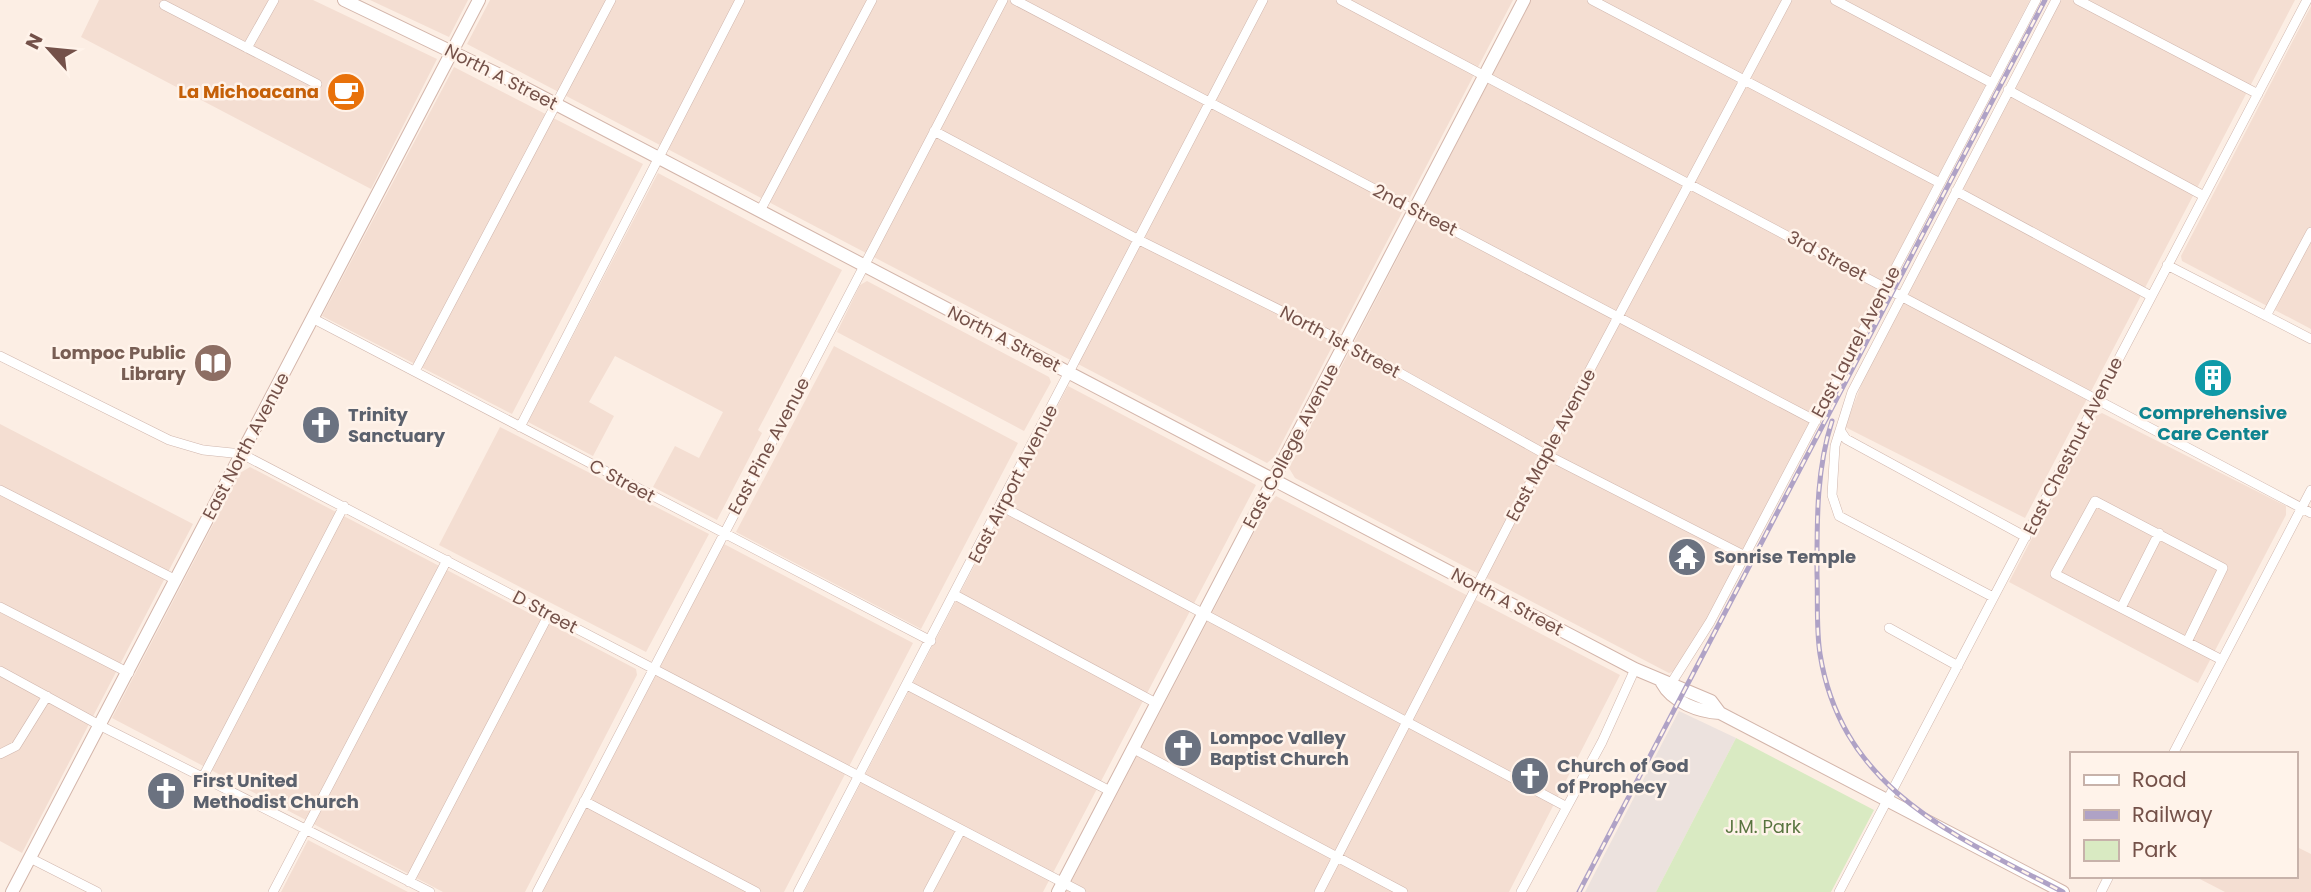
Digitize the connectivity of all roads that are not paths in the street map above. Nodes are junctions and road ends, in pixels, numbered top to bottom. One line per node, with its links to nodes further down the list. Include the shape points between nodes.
1 (274, 0): 20 (street)
2 (344, 0): 21 (street, North A Street)
3 (479, 0): 21 (street, East North Avenue)
4 (611, 0): 29 (street)
5 (740, 0): 31 (street)
6 (872, 0): 37 (street)
7 (1003, 0): 30 (street, East Pine Avenue)
8 (1014, 0): 28 (street, 2nd Street)
9 (1263, 0): 28 (street, East Airport Avenue)
10 (1341, 0): 22 (street, 3rd Street)
11 (1524, 0): 22 (street, East College Avenue)
12 (1592, 0): 23 (street)
13 (1787, 0): 23 (street, East Maple Avenue)
14 (1835, 0): 24 (street)
15 (2036, 0): 24 (street, East Laurel Avenue)
16 (2056, 0): 26 (street, East Laurel Avenue)
17 (2078, 0): 27 (street)
18 (2307, 0): 27 (street, East Chestnut Avenue)
19 (164, 5): 20 (street)
20 (247, 48): 25 (street)
21 (452, 52): 29 (street, North A Street); 47 (street, East North Avenue)
22 (1486, 75): 32 (street, 3rd Street); 36 (street, East College Avenue)
23 (1745, 80): 32 (street, East Maple Avenue); 33 (street)
24 (1993, 83): 33 (street, East Laurel Avenue)
25 (317, 84)
26 (2008, 90): 34 (street, East Laurel Avenue); 35 (street)
27 (2258, 94): 35 (street, East Chestnut Avenue)
28 (1210, 103): 36 (street, 2nd Street); 39 (street, East Airport Avenue)
29 (556, 105): 31 (street, North A Street); 51 (street)
30 (934, 131): 39 (street, North 1st Street); 41 (street, East Pine Avenue)
31 (658, 158): 37 (street, North A Street); 55 (street)
32 (1690, 183): 42 (street, 3rd Street); 45 (street, East Maple Avenue)
33 (1940, 183): 42 (street, East Laurel Avenue)
34 (1956, 191): 43 (street, East Laurel Avenue); 44 (street)
35 (2204, 197): 40 (street, East Chestnut Avenue)
36 (1415, 210): 45 (street, 2nd Street); 49 (street, East College Avenue)
37 (760, 211): 41 (street, North A Street)
38 (2311, 232): 46 (street)
39 (1137, 239): 49 (street, North 1st Street); 52 (street, East Airport Avenue)
40 (2167, 265): 44 (street, East Chestnut Avenue); 46 (street)
41 (865, 266): 52 (street, North A Street); 66 (street, East Pine Avenue)
42 (1885, 287): 43 (street, 3rd Street); 54 (street, East Laurel Avenue)
43 (1902, 294): 53 (street, 3rd Street); 56 (street, East Laurel Avenue, via 1852,392)
44 (2151, 296): 53 (street, East Chestnut Avenue)
45 (1620, 316): 54 (street, 2nd Street); 58 (street, East Maple Avenue)
46 (2266, 316): 48 (street)
47 (314, 318): 51 (street, C Street); 57 (street, East North Avenue)
48 (2311, 339)
49 (1346, 343): 58 (street, North 1st Street); 59 (street, East College Avenue)
50 (0, 356): 57 (street, D Street, via 169,440)
51 (415, 371): 55 (street, C Street)
52 (1070, 373): 59 (street, North A Street); 63 (street, East Airport Avenue)
53 (2097, 399): 64 (street, 3rd Street); 68 (street, East Chestnut Avenue)
54 (1816, 421): 69 (street, East Laurel Avenue)
55 (520, 427): 66 (street, C Street)
56 (1840, 430): 68 (street, via 1846,439); 74 (street, East Laurel Avenue, via 1832,495 1839,516)
57 (242, 454): 62 (street, D Street); 71 (street, East North Avenue)
58 (1545, 454): 69 (street, North 1st Street); 72 (street, East Maple Avenue)
59 (1272, 480): 72 (street, North A Street); 77 (street, East College Avenue)
60 (0, 490): 71 (street)
61 (2311, 490): 64 (street)
62 (344, 506): 70 (street, D Street); 98 (street)
63 (1001, 506): 73 (street, East Airport Avenue); 77 (street)
64 (2302, 508): 65 (street, 3rd Street); 82 (street)
65 (2311, 513)
66 (723, 533): 80 (street, C Street); 84 (street, East Pine Avenue)
67 (2159, 533): 76 (street); 76 (street, via 2095,501 2054,574); 81 (street, via 2223,568)
68 (2026, 537): 74 (street, East Chestnut Avenue)
69 (1745, 556): 88 (street, East Laurel Avenue, via 1701,639)
70 (447, 560): 78 (street, D Street); 103 (street)
71 (176, 580): 87 (street, East North Avenue)
72 (1477, 586): 85 (street, North A Street); 92 (street, East Maple Avenue)
73 (955, 595): 80 (street, East Airport Avenue); 91 (street)
74 (1993, 597): 83 (street, East Chestnut Avenue)
75 (0, 607): 87 (street)
76 (2121, 608): 81 (street)
77 (1202, 613): 91 (street, East College Avenue); 92 (street)
78 (549, 614): 84 (street, D Street); 107 (street)
79 (1889, 628): 83 (street)
80 (931, 641): 89 (street, East Airport Avenue)
81 (2187, 642): 82 (street)
82 (2222, 660): 95 (street)
83 (1958, 666): 100 (street, East Chestnut Avenue)
84 (653, 667): 97 (street, D Street); 101 (street, East Pine Avenue)
85 (1635, 669): 88 (street, North A Street); 102 (street)
86 (0, 671): 90 (street)
87 (129, 673): 93 (street, East North Avenue)
88 (1667, 682): 100 (street, North A Street, via 1667,693 1704,712 1720,713)
89 (907, 685): 97 (street, East Airport Avenue); 99 (street)
90 (47, 696): 93 (street); 96 (street, via 16,746)
91 (1156, 703): 94 (street, East College Avenue)
92 (1407, 722): 102 (street); 105 (street, East Maple Avenue)
93 (101, 726): 98 (street); 106 (street, East North Avenue)
94 (1132, 748): 99 (street, East College Avenue); 105 (street)
95 (2174, 752)
96 (0, 754)
97 (860, 775): 104 (street, D Street); 115 (street, East Airport Avenue)
98 (202, 778): 103 (street)
99 (1110, 791): 108 (street, East College Avenue)
100 (1886, 800): 121 (street, East Chestnut Avenue); 122 (street, North A Street)
101 (584, 802): 113 (street, East Pine Avenue); 114 (street)
102 (1567, 807): 120 (street)
103 (307, 829): 107 (street); 111 (street)
104 (961, 830): 108 (street, D Street); 116 (street)
105 (1337, 856): 118 (street, East Maple Avenue); 119 (street)
106 (30, 858): 109 (street, East North Avenue); 110 (street)
107 (409, 882): 112 (street)
108 (1061, 887): 117 (street, D Street)
109 (12, 892)
110 (97, 892)
111 (273, 892)
112 (430, 892)
113 (537, 892)
114 (756, 892)
115 (798, 892)
116 (928, 892)
117 (1081, 892)
118 (1319, 892)
119 (1403, 892)
120 (1521, 892)
121 (1839, 892)
122 (2063, 892)

